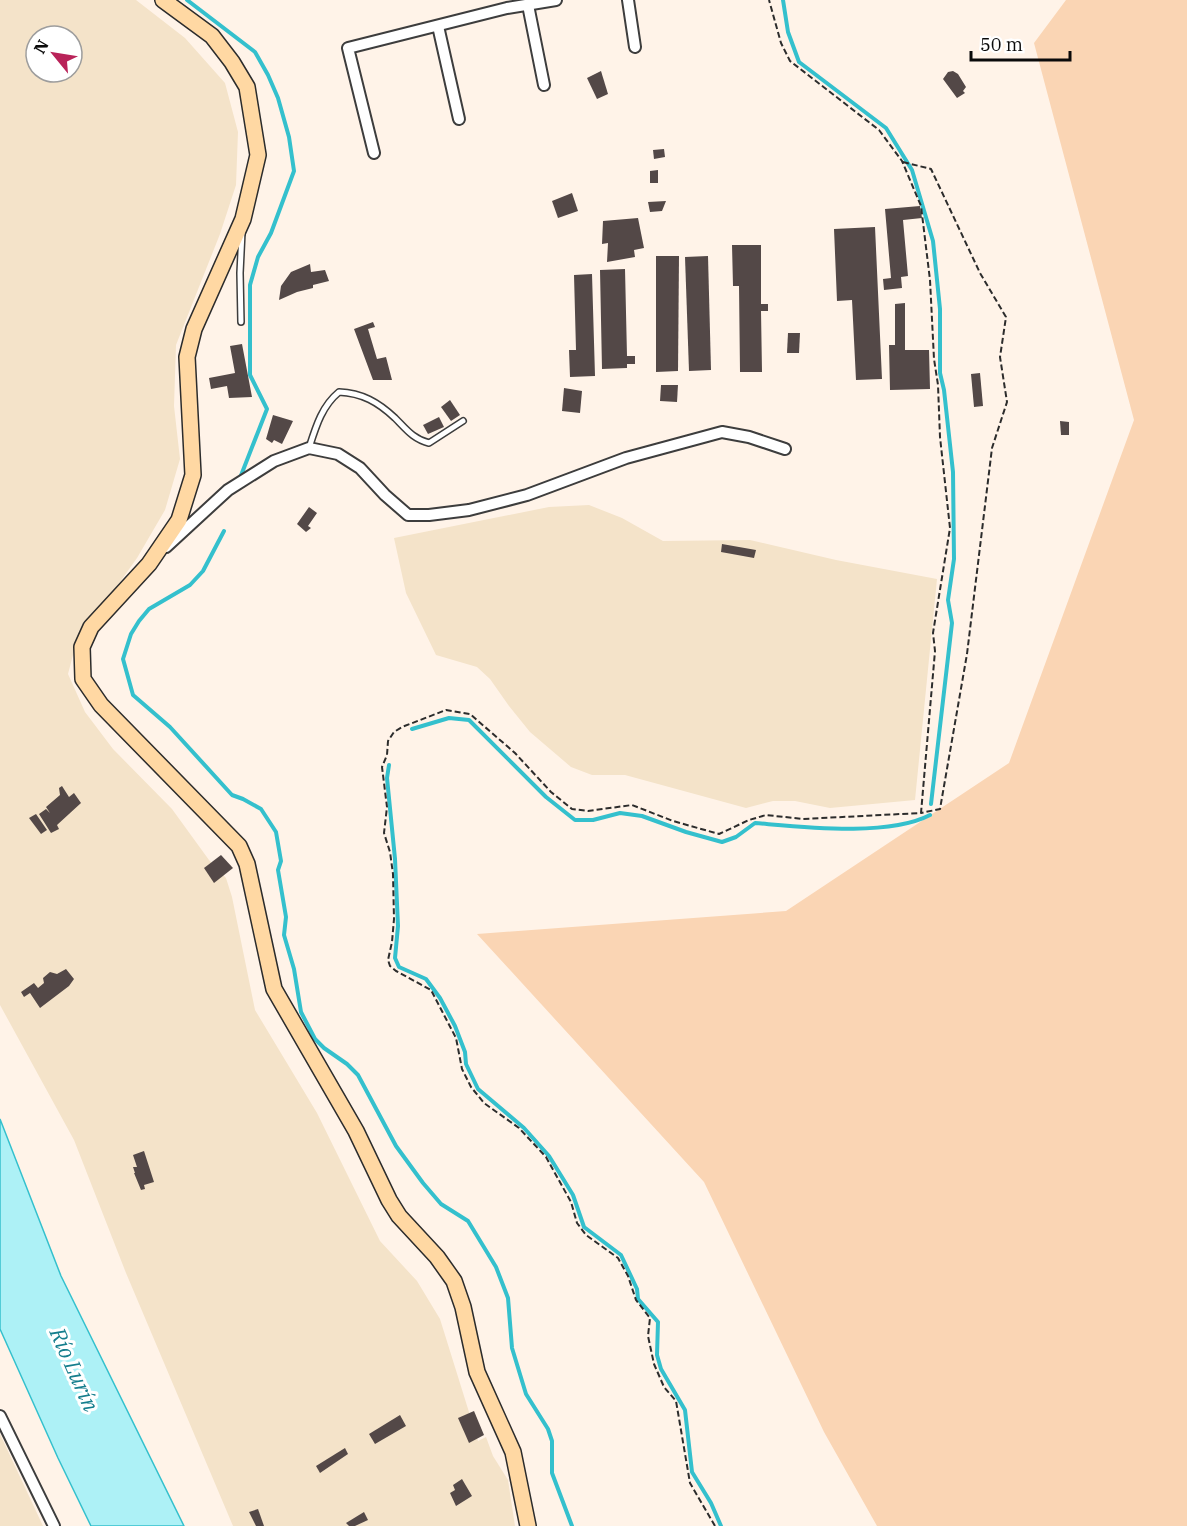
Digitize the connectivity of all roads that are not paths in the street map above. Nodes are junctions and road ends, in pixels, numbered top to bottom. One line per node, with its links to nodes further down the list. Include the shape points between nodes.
1 (163, 0): 10 (street, via 212,36 247,87 258,155)
2 (556, 0): 4 (street)
3 (628, 0): 6 (street)
4 (528, 5): 5 (street); 7 (street)
5 (438, 26): 8 (street); 9 (street, via 348,48)
6 (634, 47)
7 (544, 85)
8 (459, 119)
9 (374, 153)
10 (243, 219): 11 (lane); 15 (street, via 194,328 187,357 193,475 179,520)
11 (242, 322)
12 (463, 421): 13 (lane, via 429,443 416,440 374,400 339,392 329,400)
13 (309, 448): 14 (street, via 338,454 360,468 408,514 429,515 469,510 527,495 626,458 722,432); 15 (street, via 274,461 228,490)
14 (785, 449)
15 (149, 564): 18 (street, via 91,627 82,647 83,679 101,705 239,846 247,864 274,989 356,1131 388,1200 454,1281 477,1372 513,1452)
16 (0, 1416): 17 (street)
17 (54, 1526)
18 (528, 1526)

